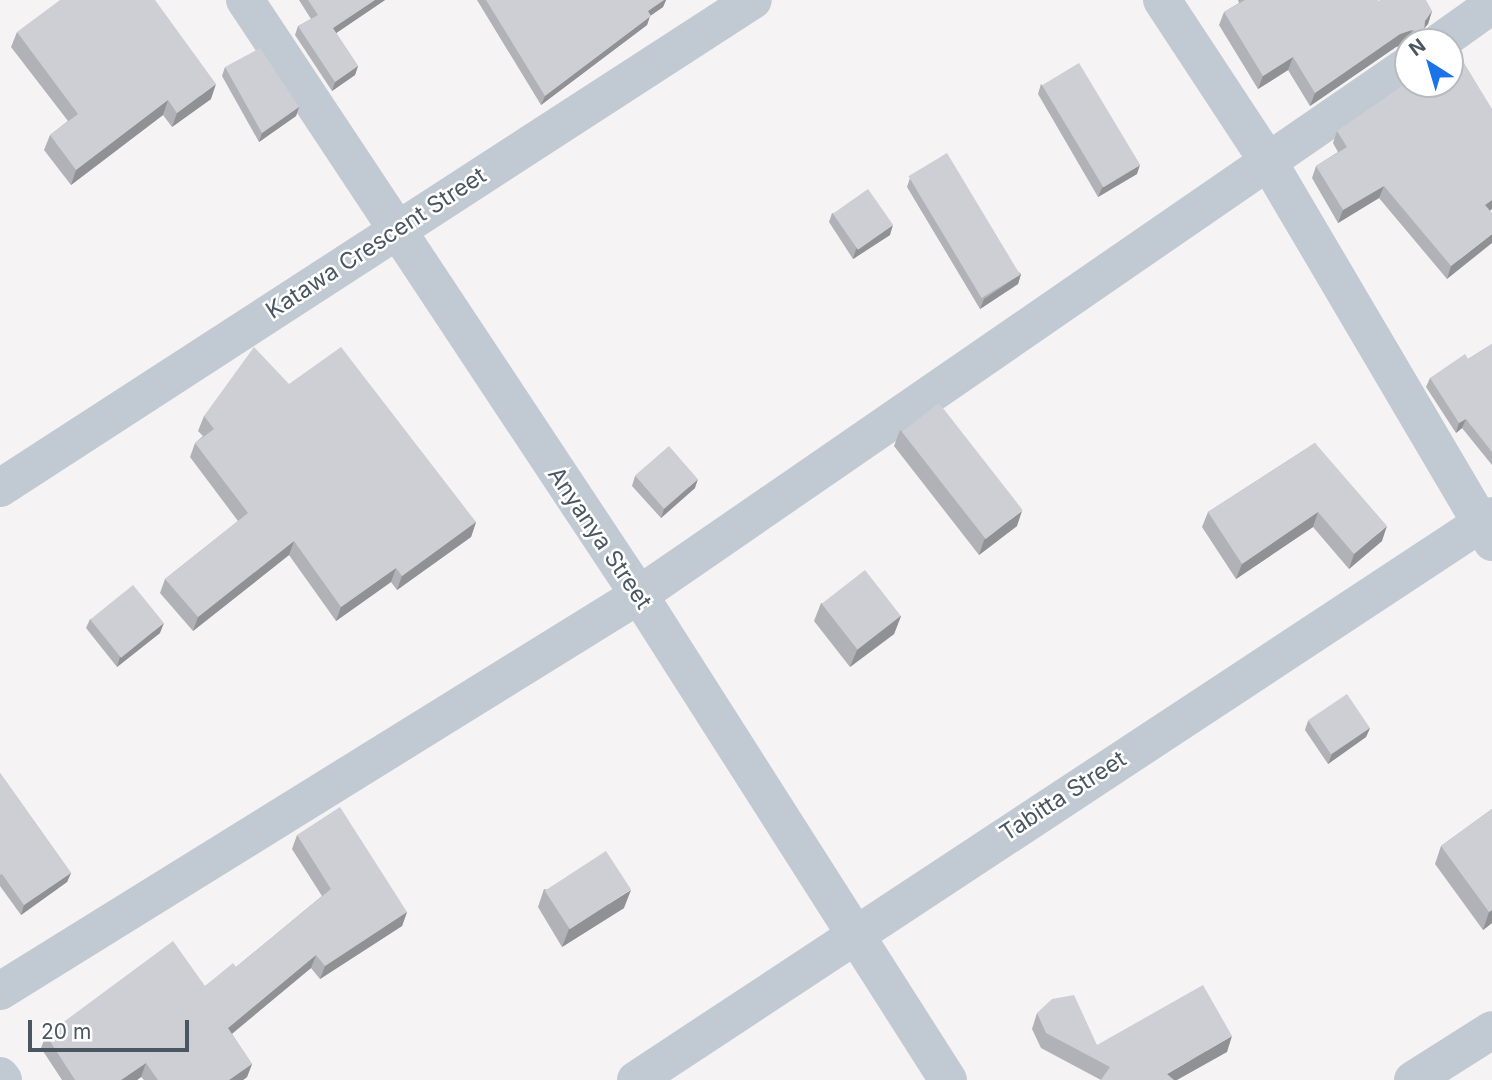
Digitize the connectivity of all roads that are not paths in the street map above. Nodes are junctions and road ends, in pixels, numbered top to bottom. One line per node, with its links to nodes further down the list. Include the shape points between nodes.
1 (245, 0): 8 (street, Anyanya Street)
2 (753, 0): 8 (street, Katawa Crescent Street)
3 (1162, 0): 7 (street)
4 (1492, 5): 5 (street)
5 (1460, 28)
6 (1394, 75): 7 (street)
7 (1269, 163): 10 (street); 11 (street)
8 (395, 231): 9 (street, Katawa Crescent Street); 11 (street, Anyanya Street)
9 (0, 488)
10 (1488, 527): 12 (street, Tabitta Street)
11 (639, 595): 12 (street, Anyanya Street); 13 (street)
12 (855, 932): 15 (street, Tabitta Street); 16 (street, Anyanya Street)
13 (0, 991)
14 (1492, 1030): 17 (street)
15 (636, 1080)
16 (948, 1080)
17 (1413, 1080)

